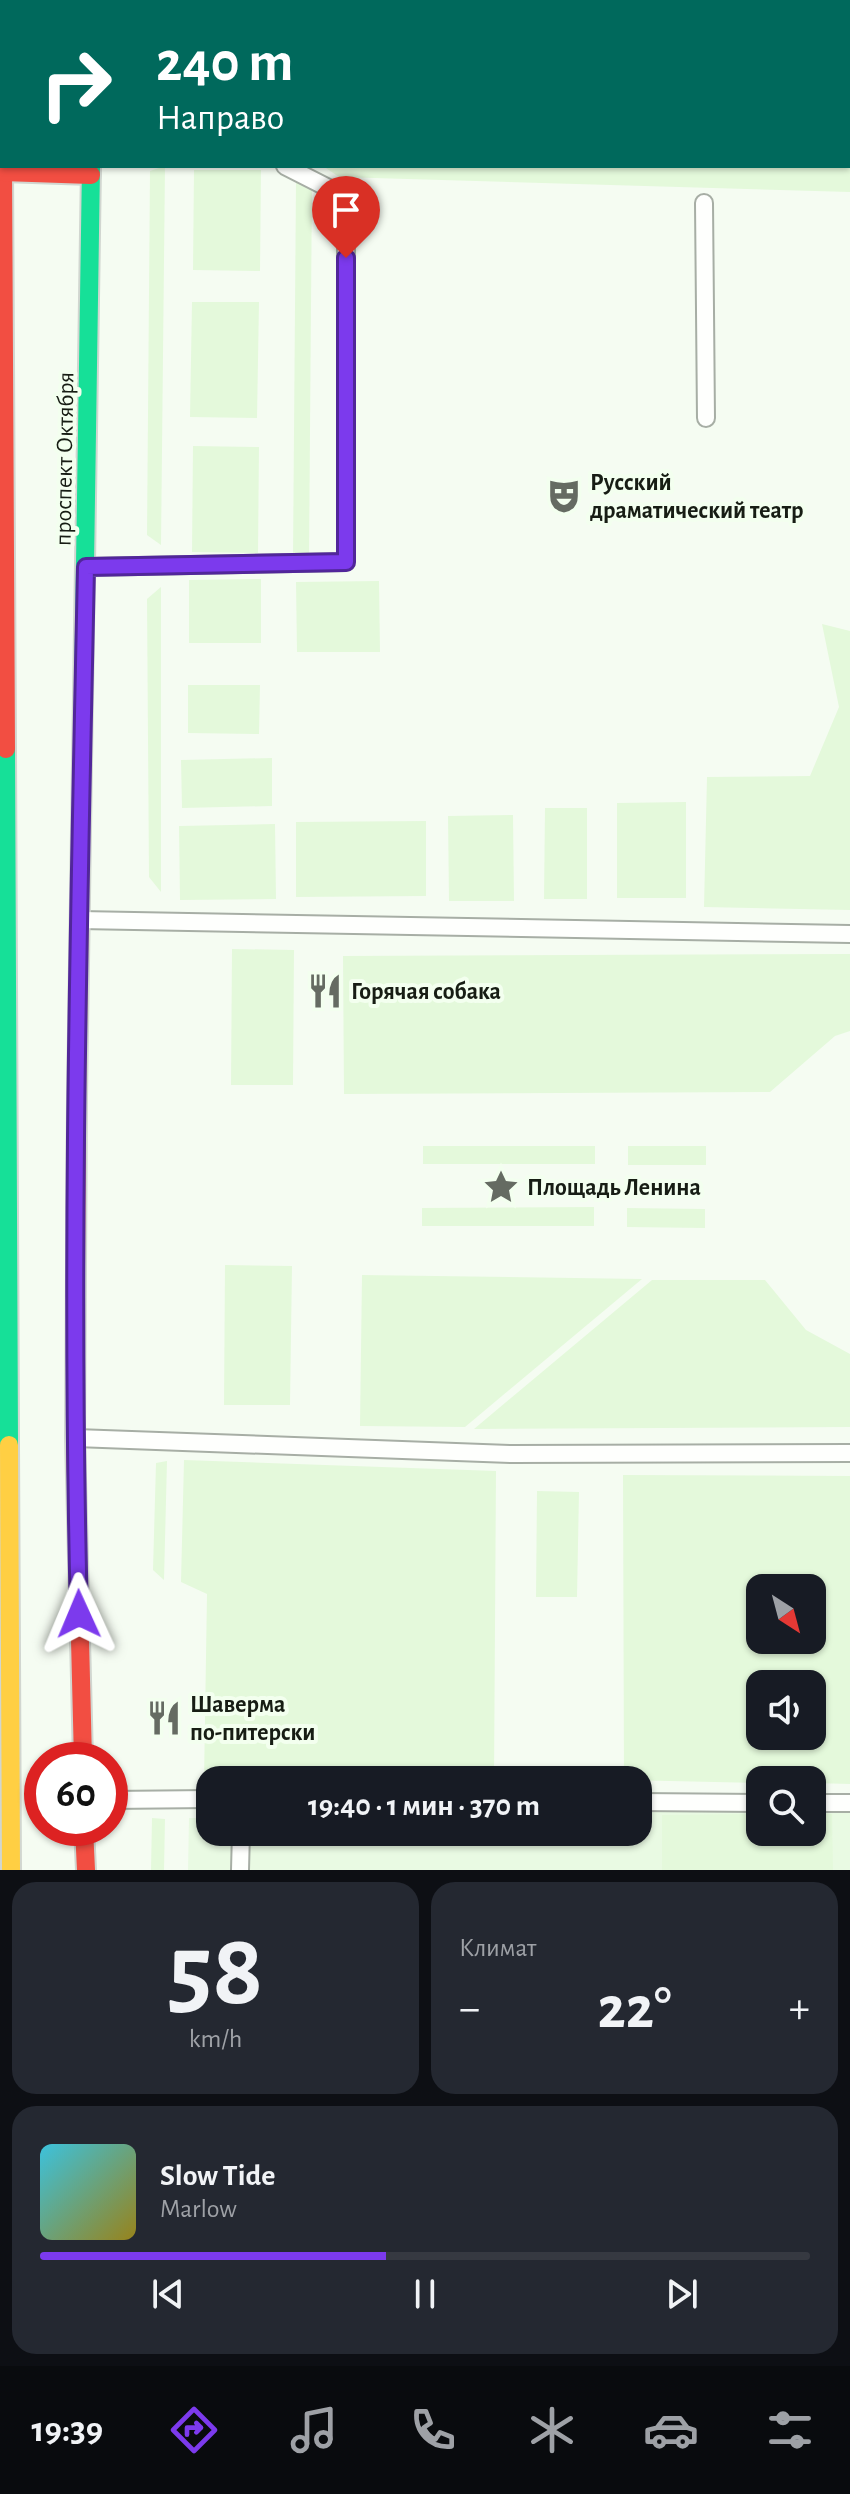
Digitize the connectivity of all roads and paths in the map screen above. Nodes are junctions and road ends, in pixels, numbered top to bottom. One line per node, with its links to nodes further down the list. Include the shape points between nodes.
1 (289, 168): 6 (lane, via 346,197 346,562)
2 (3, 169): 3 (main road); 20 (main road)
3 (91, 170): 6 (main road, проспект Октября)
4 (704, 203): 5 (lane)
5 (706, 418)
6 (86, 567): 7 (main road, проспект Октября)
7 (78, 920): 8 (lane); 9 (main road, проспект Октября)
8 (850, 934)
9 (75, 1438): 10 (lane, via 511,1454); 11 (main road, проспект Октября)
10 (850, 1453)
11 (83, 1742)
12 (196, 1799): 13 (lane)
13 (128, 1800)
14 (652, 1802): 15 (lane)
15 (746, 1803)
16 (826, 1803): 17 (lane)
17 (850, 1803)
18 (85, 1846): 21 (main road)
19 (241, 1846): 22 (lane)
20 (11, 1870)
21 (86, 1870)
22 (240, 1870)

